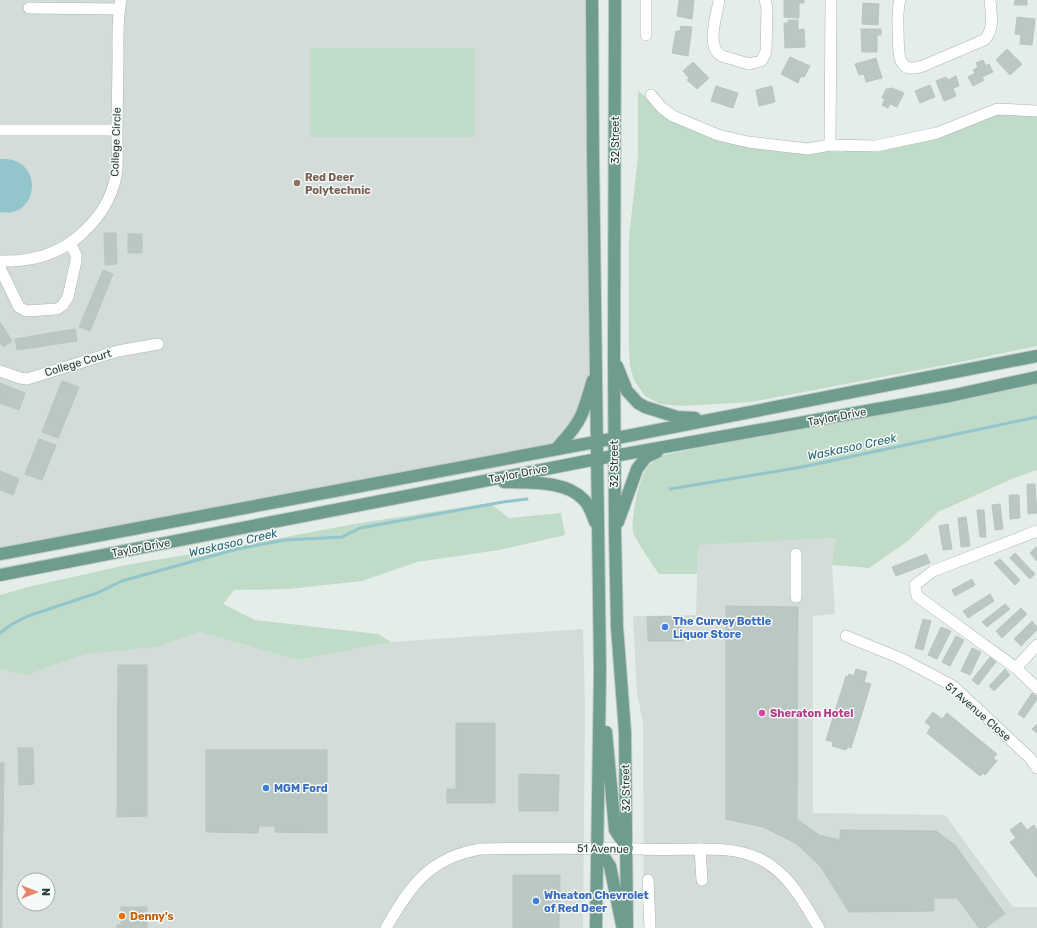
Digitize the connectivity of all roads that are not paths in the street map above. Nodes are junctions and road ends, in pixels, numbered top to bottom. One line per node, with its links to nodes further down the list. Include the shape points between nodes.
1 (592, 0): 23 (main road, 32 Street)
2 (615, 0): 21 (main road, 32 Street)
3 (646, 0): 11 (street)
4 (719, 0): 5 (street, via 713,38 714,49 722,56 749,64 761,61 766,52)
5 (765, 0)
6 (831, 0): 16 (street)
7 (900, 0): 8 (street, via 899,58 904,66 913,69 988,37 991,29)
8 (990, 0)
9 (120, 4): 10 (street); 15 (street, College Circle)
10 (29, 8)
11 (646, 35)
12 (651, 95): 16 (street, via 673,116 718,136 808,149)
13 (1037, 111): 16 (street, via 997,109 930,135 876,146)
14 (0, 130): 15 (street)
15 (117, 130): 17 (street, College Circle, via 116,173 112,192 98,216)
16 (830, 145)
17 (70, 244): 18 (street, College Circle, via 40,258); 19 (street, via 76,261 68,296 58,309 26,311 19,307)
18 (0, 261)
19 (0, 268)
20 (158, 344): 24 (street, College Court, via 118,351 27,379)
21 (614, 356): 26 (main road, via 627,391 642,405 676,417); 27 (main road, 32 Street)
22 (1037, 356): 26 (main road, Taylor Drive)
23 (596, 367): 28 (main road, 32 Street); 30 (main road, via 582,415)
24 (0, 371)
25 (1037, 377): 29 (main road, Taylor Drive, via 762,431)
26 (712, 419): 27 (main road, Taylor Drive)
27 (614, 438): 28 (main road, Taylor Drive); 31 (main road, 32 Street)
28 (597, 442): 30 (main road, Taylor Drive); 32 (main road, 32 Street)
29 (674, 445): 31 (main road, Taylor Drive); 34 (main road, via 646,457 641,462)
30 (556, 449): 37 (main road, Taylor Drive)
31 (614, 456): 32 (main road, Taylor Drive); 34 (main road, 32 Street)
32 (597, 459): 33 (main road, Taylor Drive); 36 (main road, 32 Street)
33 (479, 482): 36 (main road, via 545,483 574,491 585,500 591,510); 39 (main road, Taylor Drive)
34 (615, 531): 48 (main road, 32 Street, via 617,627 625,732)
35 (1037, 531): 43 (street, via 933,571 916,585 918,596)
36 (598, 532): 44 (main road, 32 Street)
37 (0, 554)
38 (796, 554): 40 (street)
39 (0, 576)
40 (796, 597)
41 (846, 636): 46 (street, 51 Avenue Close, via 902,659 952,686 1030,758)
42 (1037, 645): 43 (street)
43 (1016, 668): 45 (street)
44 (600, 671): 47 (main road, 32 Street); 48 (main road, via 615,830)
45 (1037, 688)
46 (1037, 768)
47 (598, 848): 48 (street, 51 Avenue); 52 (street, 51 Avenue, via 466,851 448,858 426,873 413,886); 53 (main road, 32 Street); 54 (main road, via 610,866)
48 (627, 849): 49 (street, 51 Avenue); 55 (main road, 32 Street)
49 (700, 849): 51 (street); 57 (street, 51 Avenue, via 738,851 768,863 792,885)
50 (648, 880): 56 (street)
51 (702, 880)
52 (386, 928)
53 (596, 928)
54 (622, 928)
55 (627, 928)
56 (650, 928)
57 (819, 928)

